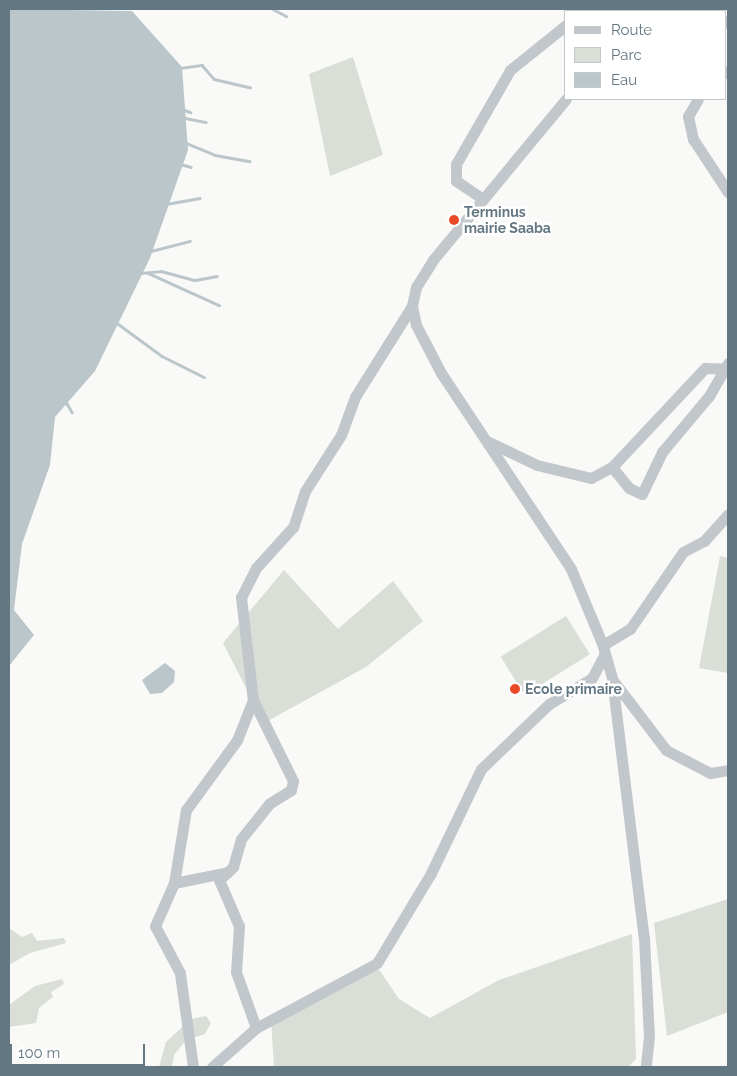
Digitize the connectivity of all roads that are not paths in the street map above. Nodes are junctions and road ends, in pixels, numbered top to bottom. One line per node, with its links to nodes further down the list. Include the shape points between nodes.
1 (564, 27): 5 (street, via 510,70 456,164 456,181)
2 (565, 100): 5 (street)
3 (697, 100): 4 (street, via 688,116 693,139)
4 (728, 192)
5 (483, 199): 6 (street, via 433,260 416,287)
6 (412, 306): 8 (street, via 416,325 431,354); 13 (street, via 355,397 341,435 305,491 293,527 244,590 241,604)
7 (727, 366): 9 (street, via 705,368); 9 (street, via 709,396 662,452 646,491 637,493 629,488)
8 (488, 441): 9 (street, via 537,465 591,478); 11 (street, via 571,569)
9 (612, 467)
10 (728, 514): 11 (street, via 704,542 683,552 630,628)
11 (604, 650): 12 (street); 19 (street, via 592,678 549,704 486,762 431,873 377,963)
12 (612, 679): 14 (street, via 666,750 697,768); 22 (street, via 644,938 649,1028)
13 (253, 700): 15 (street, via 240,734 186,810); 17 (street, via 289,767 292,786 269,804 241,839 228,872)
14 (726, 773)
15 (178, 868): 16 (street); 18 (street)
16 (190, 878): 17 (street); 18 (street)
17 (214, 878): 19 (street, via 239,926 236,972)
18 (174, 883): 20 (street, via 155,928 180,973)
19 (256, 1028): 21 (street)
20 (193, 1067)
21 (212, 1067)
22 (646, 1067)

